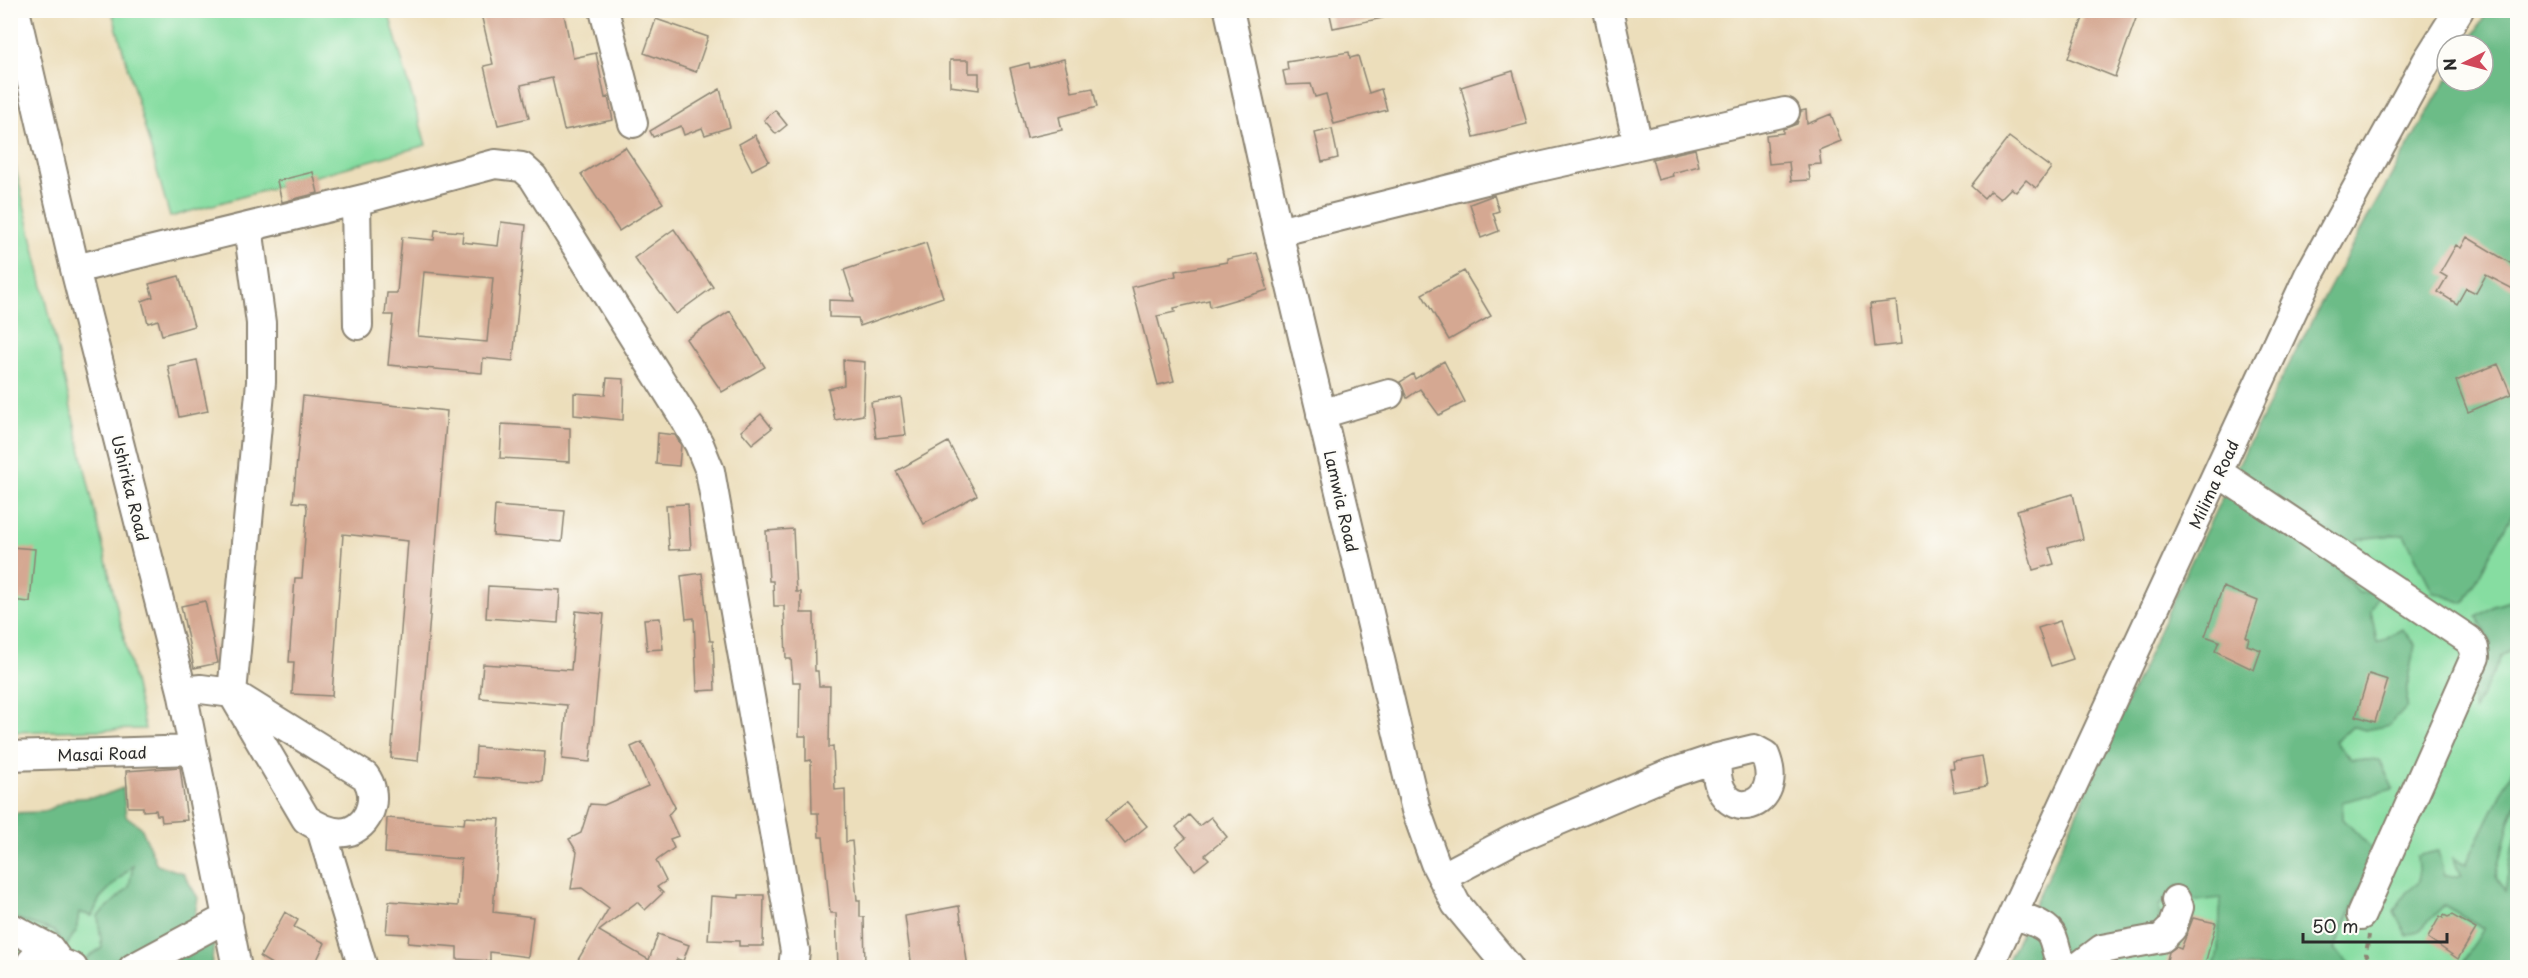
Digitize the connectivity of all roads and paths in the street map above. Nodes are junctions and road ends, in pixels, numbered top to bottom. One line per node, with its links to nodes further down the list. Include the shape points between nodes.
1 (15, 10): 6 (street, Ushirika Road)
2 (604, 10): 8 (street)
3 (1229, 10): 12 (street, Lamwia Road)
4 (1608, 10): 9 (street)
5 (2451, 13): 17 (street, Milima Road, via 2309,275)
6 (20, 68): 13 (street, Ushirika Road)
7 (1785, 112): 9 (street)
8 (633, 123)
9 (1638, 145): 12 (street)
10 (356, 201): 11 (street); 14 (street); 36 (street, via 495,164 522,167 533,177 699,444 710,471 719,514 795,951)
11 (248, 227): 13 (street); 19 (street, via 261,323 261,382)
12 (1278, 231): 16 (street, Lamwia Road)
13 (75, 269): 18 (street, Ushirika Road)
14 (358, 325)
15 (1389, 394): 16 (street)
16 (1321, 414): 24 (street, Lamwia Road, via 1416,810)
17 (2219, 473): 26 (street, Milima Road); 27 (street, via 2469,640 2475,648 2475,657)
18 (182, 691): 19 (street); 20 (street, Ushirika Road)
19 (232, 693): 23 (street, via 306,819); 23 (street, via 365,776 372,786 373,802 366,817 350,831)
20 (194, 750): 21 (street, Masai Road); 28 (street, Ushirika Road)
21 (10, 756)
22 (1717, 758): 24 (street, via 1666,775 1512,840)
23 (321, 829): 35 (street)
24 (1442, 877): 37 (street, Lamwia Road, via 1456,904)
25 (2176, 900): 40 (street, via 2179,907 2172,928 2162,938 2102,949)
26 (2014, 914): 38 (street, Milima Road); 39 (street, via 2047,929)
27 (2361, 915): 41 (path, via 2370,922 2366,954)
28 (228, 917): 33 (street); 34 (street, Ushirika Road)
29 (10, 927): 30 (street)
30 (49, 948): 31 (street); 32 (street, via 59,962)
31 (28, 968)
32 (73, 968)
33 (133, 968)
34 (237, 968)
35 (363, 968)
36 (793, 968)
37 (1509, 968)
38 (1988, 968)
39 (2064, 968)
40 (2077, 968)
41 (2376, 968)

